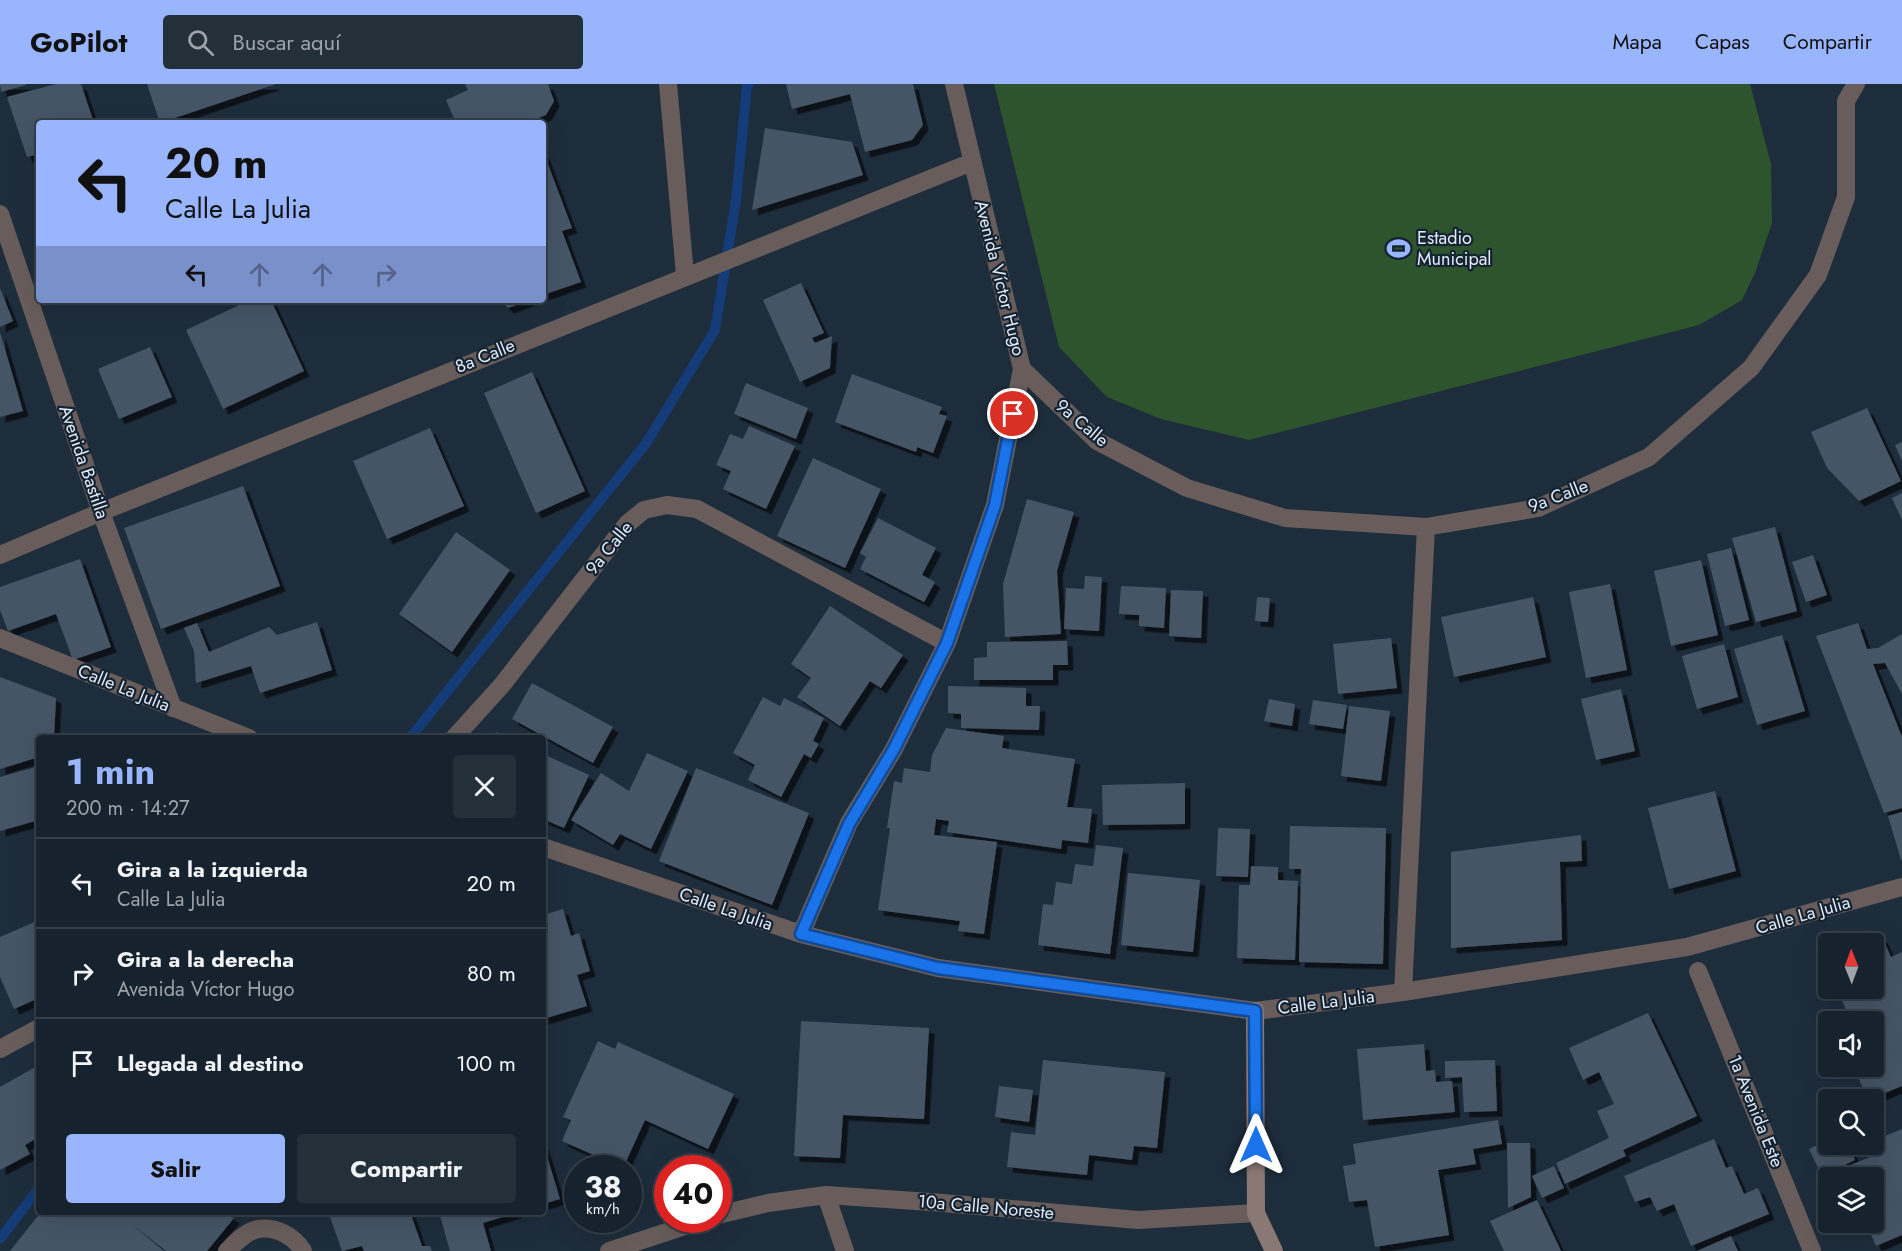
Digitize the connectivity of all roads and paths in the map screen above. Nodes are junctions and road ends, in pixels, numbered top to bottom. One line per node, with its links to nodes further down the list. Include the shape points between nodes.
1 (668, 84): 7 (street)
2 (954, 84): 5 (street, Avenida Víctor Hugo)
3 (1856, 84): 4 (street, 9a Calle)
4 (1844, 92): 10 (street, 9a Calle, via 1846,197 1818,275 1751,368 1649,457 1538,508)
5 (972, 162): 7 (street, 8a Calle); 8 (street, Avenida Víctor Hugo)
6 (0, 214): 9 (street, Avenida Bastilla)
7 (686, 276): 9 (street, 8a Calle)
8 (1022, 369): 10 (street, 9a Calle, via 1097,441 1187,488 1285,518); 13 (street, Avenida Víctor Hugo, via 995,505)
9 (101, 512): 11 (street, 8a Calle); 14 (street, Avenida Bastilla)
10 (1426, 527): 21 (street)
11 (0, 555)
12 (0, 638): 14 (street, Calle La Julia)
13 (947, 643): 16 (street, 9a Calle, via 697,508 667,505 644,510 627,524 502,685); 19 (street, Avenida Víctor Hugo, via 894,749 849,824)
14 (173, 708): 15 (street, Calle La Julia)
15 (241, 735)
16 (457, 735)
17 (546, 848): 19 (street, Calle La Julia)
18 (1902, 887): 21 (street, Calle La Julia, via 1687,947)
19 (801, 934): 22 (street, Calle La Julia, via 938,968)
20 (1698, 971): 34 (street, 1a Avenida Este)
21 (1403, 992): 22 (street, Calle La Julia)
22 (1255, 1011): 27 (street)
23 (36, 1030): 24 (street)
24 (0, 1049)
25 (825, 1195): 26 (street, 10a Calle Noreste); 27 (street, 10a Calle Noreste, via 1138,1220); 32 (street)
26 (732, 1212)
27 (1256, 1213): 33 (street)
28 (664, 1233): 31 (street)
29 (226, 1251): 30 (street, via 257,1229 278,1230 298,1242)
30 (303, 1251)
31 (609, 1251)
32 (845, 1251)
33 (1274, 1251)
34 (1812, 1251)

